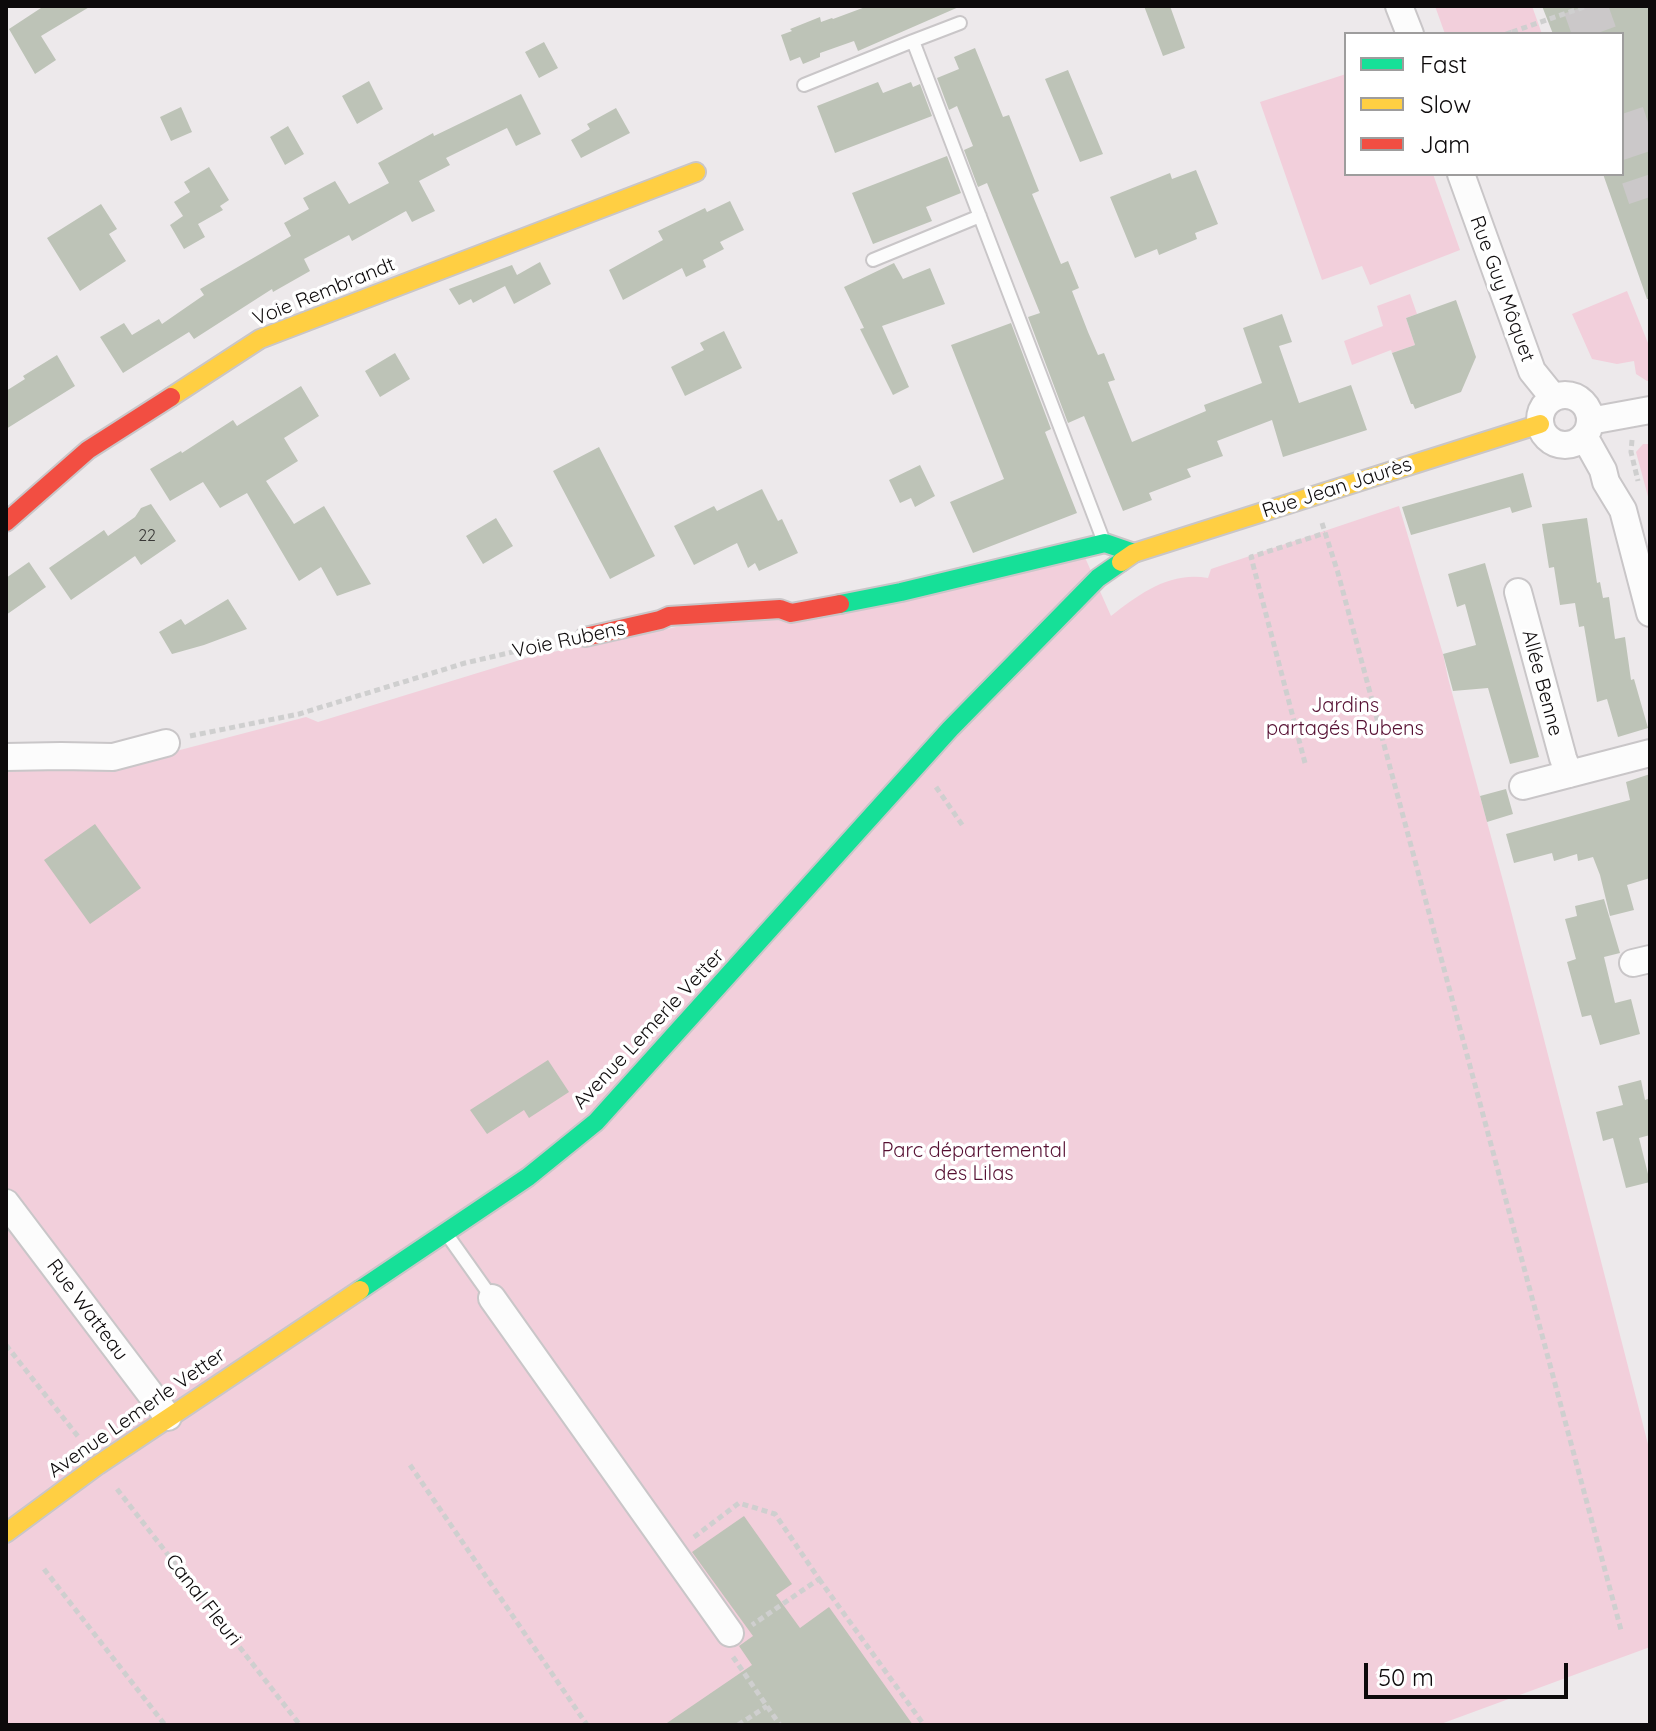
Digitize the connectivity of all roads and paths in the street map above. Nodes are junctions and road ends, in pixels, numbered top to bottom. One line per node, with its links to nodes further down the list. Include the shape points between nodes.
1 (1399, 6): 4 (street)
2 (1587, 6): 5 (path, bridge)
3 (960, 23): 6 (lane)
4 (1409, 32)
5 (1512, 32)
6 (913, 41): 7 (lane); 10 (lane)
7 (804, 85)
8 (696, 172): 16 (street, Voie Rembrandt, via 260,339 88,450)
9 (1462, 176): 12 (street, Rue Guy Môquet, via 1532,371)
10 (980, 216): 11 (lane); 17 (lane)
11 (873, 260)
12 (1553, 397): 14 (street, via 1542,408); 15 (street, via 1579,398 1589,412)
13 (1650, 410): 15 (street)
14 (1540, 424): 15 (street, via 1548,438 1562,445 1570,445); 18 (street, Rue Jean Jaurès)
15 (1587, 428): 20 (street, via 1606,482 1623,510)
16 (6, 522)
17 (1105, 543): 18 (street); 21 (street, Voie Rubens, via 791,613 780,609 669,616)
18 (1134, 553): 31 (street, Avenue Lemerle Vetter, via 1098,578 1004,672 596,1122)
19 (1518, 592): 26 (street, Allée Benne)
20 (1650, 613)
21 (585, 637): 22 (path, Voie Rubens, via 465,663 299,714)
22 (166, 743): 24 (street, via 113,757)
23 (1650, 753): 26 (street)
24 (6, 757)
25 (1305, 763): 42 (path, via 1251,557 1325,531)
26 (1569, 774): 27 (street)
27 (1523, 786)
28 (939, 790): 29 (path)
29 (963, 826)
30 (6, 1203): 34 (street, Rue Watteau)
31 (446, 1233): 32 (lane); 34 (street, Avenue Lemerle Vetter)
32 (492, 1298): 39 (street)
33 (6, 1345): 35 (path)
34 (168, 1417): 38 (street, Avenue Lemerle Vetter)
35 (82, 1442)
36 (410, 1465): 47 (path)
37 (112, 1484): 46 (path, Canal Fleuri)
38 (6, 1533)
39 (673, 1552): 41 (path, via 739,1503 775,1514); 43 (street)
40 (44, 1569): 45 (path)
41 (819, 1579): 43 (path, via 741,1633); 50 (path)
42 (1621, 1630)
43 (730, 1633): 44 (path, via 729,1651)
44 (767, 1706): 48 (path); 49 (path)
45 (165, 1725)
46 (300, 1725)
47 (587, 1725)
48 (738, 1725)
49 (780, 1725)
50 (924, 1725)

